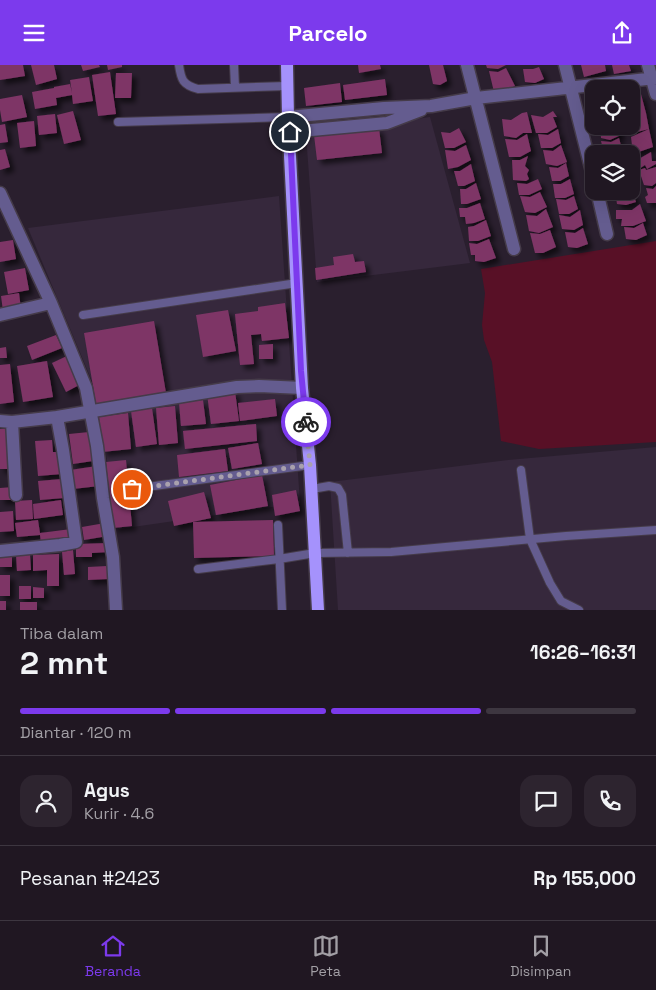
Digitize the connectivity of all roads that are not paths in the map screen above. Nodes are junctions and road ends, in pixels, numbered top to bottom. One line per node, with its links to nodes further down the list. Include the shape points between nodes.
1 (179, 65): 9 (lane, via 183,82 189,87)
2 (234, 65): 9 (lane)
3 (287, 65): 8 (main road)
4 (467, 65): 12 (street)
5 (565, 65): 10 (street)
6 (648, 65): 7 (street)
7 (654, 79): 10 (street); 11 (street)
8 (287, 86): 9 (lane); 14 (main road)
9 (235, 87)
10 (570, 88): 12 (street); 17 (street)
11 (656, 95)
12 (476, 98): 13 (street); 21 (street)
13 (430, 106): 14 (street); 16 (street, via 387,123)
14 (288, 117): 15 (lane); 16 (main road)
15 (118, 122)
16 (290, 132): 22 (main road)
17 (585, 146)
18 (0, 193): 23 (street)
19 (598, 200): 20 (street)
20 (607, 234)
21 (514, 249)
22 (297, 283): 25 (lane); 26 (main road)
23 (50, 303): 24 (street); 27 (street, via 86,388)
24 (0, 315)
25 (83, 315)
26 (302, 388): 27 (street, via 237,387); 30 (main road)
27 (91, 412): 28 (street); 43 (street, via 113,557)
28 (57, 417): 29 (street); 38 (street, via 76,541)
29 (6, 421): 34 (street)
30 (310, 465): 32 (lane); 33 (main road)
31 (521, 470): 37 (lane)
32 (132, 489)
33 (312, 489): 39 (main road); 40 (lane, via 329,486 338,488 342,495)
34 (16, 495)
35 (278, 525): 41 (lane)
36 (656, 530): 37 (lane)
37 (530, 539): 40 (lane); 46 (lane, via 560,601)
38 (0, 551)
39 (315, 553): 40 (lane); 41 (lane); 45 (main road)
40 (348, 553)
41 (280, 559): 42 (lane); 44 (lane)
42 (198, 569)
43 (116, 610)
44 (282, 610)
45 (318, 610)
46 (579, 610)

